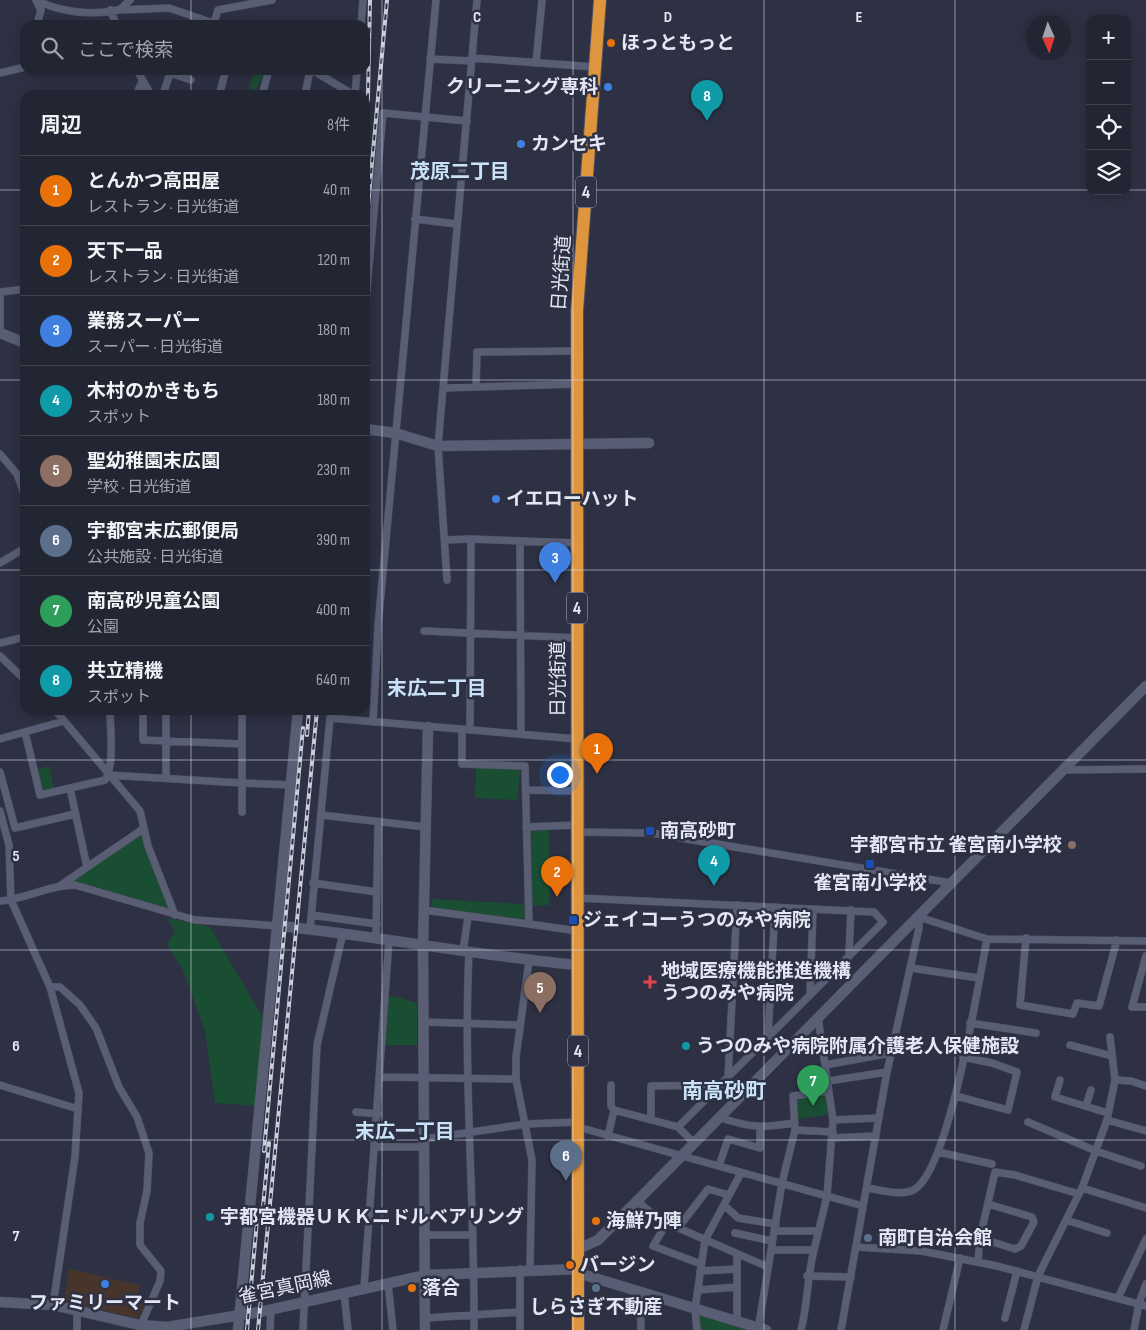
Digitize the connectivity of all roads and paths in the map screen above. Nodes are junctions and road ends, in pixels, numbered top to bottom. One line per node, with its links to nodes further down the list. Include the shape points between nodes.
1 (36, 0): 9 (street, via 52,9); 11 (street, via 41,10)
2 (130, 0): 10 (street)
3 (272, 0): 14 (street, via 218,10)
4 (364, 0): 15 (street)
5 (436, 0): 16 (street)
6 (478, 0): 17 (street)
7 (542, 0): 18 (street)
8 (600, 0): 19 (highway, 日光街道 / 4)
9 (110, 10): 10 (street); 12 (street)
10 (120, 10): 13 (street, via 169,8)
11 (38, 20)
12 (115, 20)
13 (204, 20)
14 (217, 20)
15 (362, 20)
16 (430, 60): 17 (street); 40 (street)
17 (472, 60): 18 (street); 41 (street)
18 (536, 63): 19 (street)
19 (595, 67): 50 (highway, 日光街道 / 4)
20 (20, 68): 21 (street)
21 (0, 73)
22 (139, 75): 31 (street)
23 (169, 75): 34 (street)
24 (176, 75): 30 (street)
25 (224, 75): 35 (street)
26 (268, 75): 36 (street)
27 (310, 75): 37 (street)
28 (320, 75): 38 (street)
29 (356, 75): 39 (street)
30 (191, 80)
31 (142, 82): 32 (street); 33 (street)
32 (138, 90)
33 (148, 90)
34 (165, 90)
35 (220, 90)
36 (263, 90)
37 (306, 90)
38 (345, 90)
39 (355, 90)
40 (425, 116): 41 (street); 42 (street); 44 (street, via 383,113)
41 (467, 121): 43 (street)
42 (416, 219): 43 (street); 55 (street)
43 (458, 224): 53 (street)
44 (370, 255)
45 (20, 290): 46 (street)
46 (1, 292): 47 (street)
47 (0, 329)
48 (0, 333): 49 (street)
49 (20, 341)
50 (577, 351): 51 (highway, 日光街道 / 4); 52 (street, via 477,352)
51 (577, 384): 52 (street); 57 (highway, 日光街道 / 4)
52 (476, 387): 53 (street)
53 (443, 388): 58 (street)
54 (370, 430): 55 (street)
55 (395, 433): 58 (street); 84 (street)
56 (649, 443): 57 (street)
57 (578, 444): 58 (street); 64 (highway, 日光街道 / 4)
58 (438, 446): 62 (street)
59 (0, 454): 60 (street)
60 (20, 484)
61 (471, 539): 62 (street); 63 (street); 69 (street)
62 (446, 540): 67 (street)
63 (520, 541): 64 (street); 70 (street)
64 (577, 543): 72 (highway, 日光街道 / 4)
65 (20, 551): 66 (street)
66 (0, 563)
67 (447, 580)
68 (424, 631): 69 (street)
69 (470, 633): 70 (street); 86 (street)
70 (521, 636): 72 (street); 88 (street)
71 (20, 638): 73 (street)
72 (577, 638): 89 (highway, 日光街道 / 4)
73 (0, 643)
74 (0, 656): 75 (street)
75 (20, 671)
76 (1146, 686): 94 (street)
77 (60, 715): 83 (street)
78 (110, 715): 96 (street)
79 (143, 715): 91 (street, via 144,740)
80 (166, 715): 91 (street)
81 (242, 715): 92 (street)
82 (298, 715): 99 (street)
83 (64, 721): 87 (street); 96 (street)
84 (373, 722): 85 (street); 106 (street, via 330,718)
85 (428, 727): 86 (street); 108 (street)
86 (466, 730): 88 (street); 101 (street, via 462,764 525,766)
87 (25, 732): 90 (street); 100 (street, via 40,796)
88 (521, 734): 89 (street)
89 (577, 738): 102 (highway, 日光街道 / 4)
90 (0, 739)
91 (166, 741): 92 (street); 97 (street)
92 (242, 744): 98 (street)
93 (1146, 769): 94 (street)
94 (1062, 770): 114 (street)
95 (0, 772): 105 (street, via 16,828)
96 (108, 775): 97 (street); 100 (street, via 105,780); 110 (street, via 140,811)
97 (166, 778): 98 (street)
98 (242, 782): 99 (street); 104 (street)
99 (291, 785): 131 (street)
100 (70, 788): 105 (street)
101 (526, 790): 102 (street); 109 (street)
102 (577, 791): 111 (highway, 日光街道 / 4)
103 (0, 811): 119 (street, via 9,845)
104 (242, 812)
105 (75, 814): 112 (street)
106 (321, 815): 107 (street); 113 (street)
107 (378, 822): 108 (street); 116 (street)
108 (426, 827): 123 (street)
109 (526, 827): 111 (street); 130 (street)
110 (142, 829): 112 (street); 125 (street)
111 (577, 829): 114 (street, via 651,833); 117 (highway, 日光街道 / 4)
112 (87, 867): 115 (street)
113 (313, 883): 116 (street); 126 (street)
114 (951, 883): 128 (street)
115 (61, 885): 119 (street); 125 (street, via 75,885)
116 (377, 892): 129 (street)
117 (578, 898): 120 (street); 133 (highway, 日光街道 / 4)
118 (0, 900): 119 (street)
119 (11, 900): 149 (street)
120 (737, 905): 121 (street); 168 (street)
121 (774, 906): 122 (street); 159 (street)
122 (812, 908): 124 (street); 150 (street)
123 (424, 910): 127 (street); 141 (street)
124 (851, 910): 143 (street); 143 (street, via 874,912 883,922)
125 (175, 915): 131 (street, via 195,920)
126 (311, 915): 129 (street); 132 (street)
127 (468, 917): 130 (street); 142 (street)
128 (918, 918): 137 (street); 147 (street); 152 (street)
129 (376, 924): 135 (street)
130 (529, 924): 133 (street)
131 (279, 926): 132 (street); 271 (street)
132 (310, 929): 134 (street)
133 (578, 931): 146 (highway, 日光街道 / 4)
134 (343, 933): 135 (street); 263 (street, via 317,1045)
135 (376, 938): 138 (street)
136 (1026, 938): 137 (street); 139 (street); 139 (street, via 1020,1005 1073,1014 1077,1003 1100,1006)
137 (987, 939): 148 (street)
138 (389, 940): 141 (street); 166 (street)
139 (1117, 940): 140 (street)
140 (1146, 941)
141 (424, 946): 142 (street); 153 (street)
142 (466, 952): 145 (street); 154 (street)
143 (849, 954): 150 (street)
144 (1146, 956): 151 (street, via 1132,1007)
145 (529, 961): 146 (street); 156 (street)
146 (578, 965): 194 (highway, 日光街道 / 4)
147 (911, 968): 148 (street); 161 (street)
148 (979, 978): 155 (street)
149 (50, 987): 183 (street, via 79,1094); 276 (street, via 60,988 80,1005 96,1028 119,1088 137,1117 149,1153 140,1245 161,1271 160,1281)
150 (810, 995): 159 (street)
151 (1146, 1007)
152 (818, 1017): 164 (street); 188 (street)
153 (424, 1022): 154 (street); 167 (street)
154 (466, 1022): 156 (street); 169 (street)
155 (970, 1022): 157 (street); 163 (street)
156 (520, 1025): 170 (street)
157 (1036, 1032)
158 (1110, 1036): 162 (street)
159 (768, 1037): 168 (street)
160 (1070, 1045): 162 (street)
161 (891, 1053): 164 (street); 165 (street)
162 (1112, 1056): 172 (street)
163 (963, 1057): 181 (street); 181 (street, via 1017,1072 1008,1110)
164 (826, 1068): 173 (street); 180 (street, via 808,1076)
165 (887, 1072): 173 (street); 189 (street)
166 (381, 1077): 167 (street); 186 (street)
167 (424, 1077): 169 (street); 203 (street)
168 (728, 1077): 176 (street)
169 (467, 1079): 170 (street); 199 (street)
170 (516, 1079): 193 (street)
171 (1060, 1080): 182 (street, via 1055,1097)
172 (1115, 1080): 177 (street); 187 (street)
173 (828, 1081): 179 (street)
174 (0, 1085): 183 (street)
175 (611, 1085): 184 (street, via 611,1106)
176 (720, 1086): 190 (street, via 651,1086); 196 (street)
177 (1146, 1086)
178 (1091, 1090): 182 (street)
179 (830, 1091): 180 (street); 191 (street)
180 (810, 1094): 195 (street, via 793,1096)
181 (956, 1096): 207 (street)
182 (1086, 1106): 187 (street)
183 (78, 1109): 265 (street, via 75,1157)
184 (614, 1110): 190 (street); 201 (street)
185 (356, 1112): 186 (street)
186 (378, 1114): 205 (street)
187 (1107, 1116): 198 (street); 206 (street)
188 (718, 1117): 197 (street); 204 (street)
189 (879, 1118): 191 (street); 202 (street)
190 (651, 1120): 196 (street)
191 (834, 1120): 200 (street)
192 (1028, 1122): 206 (street)
193 (526, 1124): 194 (street); 199 (street); 245 (street, via 532,1160)
194 (578, 1125): 201 (street); 237 (highway, 日光街道 / 4)
195 (795, 1127): 197 (street); 200 (street); 213 (street)
196 (678, 1128): 204 (street)
197 (760, 1128): 210 (street, via 760,1148 728,1139)
198 (1146, 1131)
199 (468, 1132): 203 (street); 229 (street)
200 (832, 1135): 202 (street); 217 (street)
201 (608, 1136): 208 (street)
202 (876, 1136): 214 (street)
203 (424, 1143): 205 (street); 231 (street)
204 (694, 1143): 208 (street)
205 (376, 1147): 257 (street)
206 (1096, 1151): 211 (street); 215 (street)
207 (938, 1152): 209 (street); 214 (street, via 924,1181 915,1189 905,1194)
208 (681, 1156): 210 (street); 218 (street)
209 (992, 1164)
210 (719, 1166): 212 (street)
211 (1141, 1166)
212 (742, 1173): 213 (street); 216 (street)
213 (782, 1183): 217 (street); 225 (street)
214 (867, 1188): 221 (street)
215 (1080, 1191): 219 (street, via 995,1172); 222 (street); 223 (street)
216 (729, 1195): 220 (street); 226 (street, via 708,1188)
217 (827, 1196): 221 (street); 227 (street)
218 (636, 1201): 224 (street); 237 (street, via 598,1240)
219 (988, 1204): 232 (street); 232 (street, via 1032,1217 1034,1222 1021,1246 1015,1249)
220 (724, 1205): 225 (street, via 738,1218); 234 (street)
221 (863, 1206): 236 (street)
222 (1146, 1208)
223 (1066, 1220): 230 (street); 252 (street)
224 (667, 1223): 226 (street); 243 (street, via 653,1246)
225 (775, 1227): 227 (street); 235 (street)
226 (678, 1228): 234 (street)
227 (818, 1231): 239 (street)
228 (735, 1233): 235 (street)
229 (473, 1234): 231 (street); 249 (street)
230 (1106, 1234)
231 (425, 1235): 250 (street)
232 (980, 1238): 242 (street)
233 (1146, 1239): 261 (street)
234 (705, 1240): 240 (street); 243 (street)
235 (772, 1241): 238 (street)
236 (856, 1247): 241 (street, via 922,1251); 253 (street)
237 (578, 1250): 247 (highway, 日光街道 / 4)
238 (771, 1250): 239 (street); 244 (street)
239 (814, 1250): 251 (street)
240 (737, 1254): 244 (street); 246 (street)
241 (960, 1258): 242 (street); 292 (street)
242 (978, 1262): 248 (street)
243 (701, 1267): 246 (street); 258 (street)
244 (768, 1267): 277 (street)
245 (525, 1269): 247 (street, 雀宮真岡線); 249 (street, 雀宮真岡線); 269 (street)
246 (737, 1269): 256 (street)
247 (578, 1271): 259 (street, 雀宮真岡線); 287 (highway, 4)
248 (1017, 1271): 252 (street); 273 (street)
249 (474, 1272): 250 (street, 雀宮真岡線); 270 (street)
250 (426, 1275): 254 (street, 雀宮真岡線); 272 (street)
251 (807, 1276): 253 (street); 290 (street, via 807,1304)
252 (1038, 1276): 261 (street); 293 (street)
253 (851, 1277): 291 (street)
254 (388, 1283): 257 (street, 雀宮真岡線); 283 (street)
255 (1146, 1284): 264 (street)
256 (737, 1287): 258 (street); 274 (street)
257 (364, 1288): 260 (street, 雀宮真岡線)
258 (698, 1290): 267 (street)
259 (640, 1292): 267 (street, 雀宮真岡線); 288 (street)
260 (344, 1293): 263 (street, 雀宮真岡線); 282 (street)
261 (1118, 1298): 264 (street)
262 (0, 1302): 265 (street, 雀宮真岡線)
263 (305, 1302): 268 (street, 雀宮真岡線); 281 (street)
264 (1143, 1304): 294 (street)
265 (53, 1305): 266 (street, 雀宮真岡線)
266 (77, 1309): 276 (street, 雀宮真岡線); 278 (street)
267 (695, 1309): 274 (street, 雀宮真岡線); 289 (street)
268 (271, 1310): 271 (street, 雀宮真岡線); 280 (street)
269 (520, 1312): 270 (street); 286 (street)
270 (474, 1315): 272 (street); 285 (street)
271 (240, 1316): 275 (street, 雀宮真岡線); 279 (street)
272 (425, 1318): 284 (street)
273 (1005, 1318)
274 (737, 1321): 277 (street, 雀宮真岡線)
275 (195, 1327): 276 (street, 雀宮真岡線)
276 (140, 1328)
277 (761, 1329)
278 (77, 1330)
279 (238, 1330)
280 (270, 1330)
281 (304, 1330)
282 (348, 1330)
283 (394, 1330)
284 (425, 1330)
285 (474, 1330)
286 (520, 1330)
287 (578, 1330)
288 (641, 1330)
289 (697, 1330)
290 (801, 1330)
291 (842, 1330)
292 (943, 1330)
293 (1024, 1330)
294 (1134, 1330)

